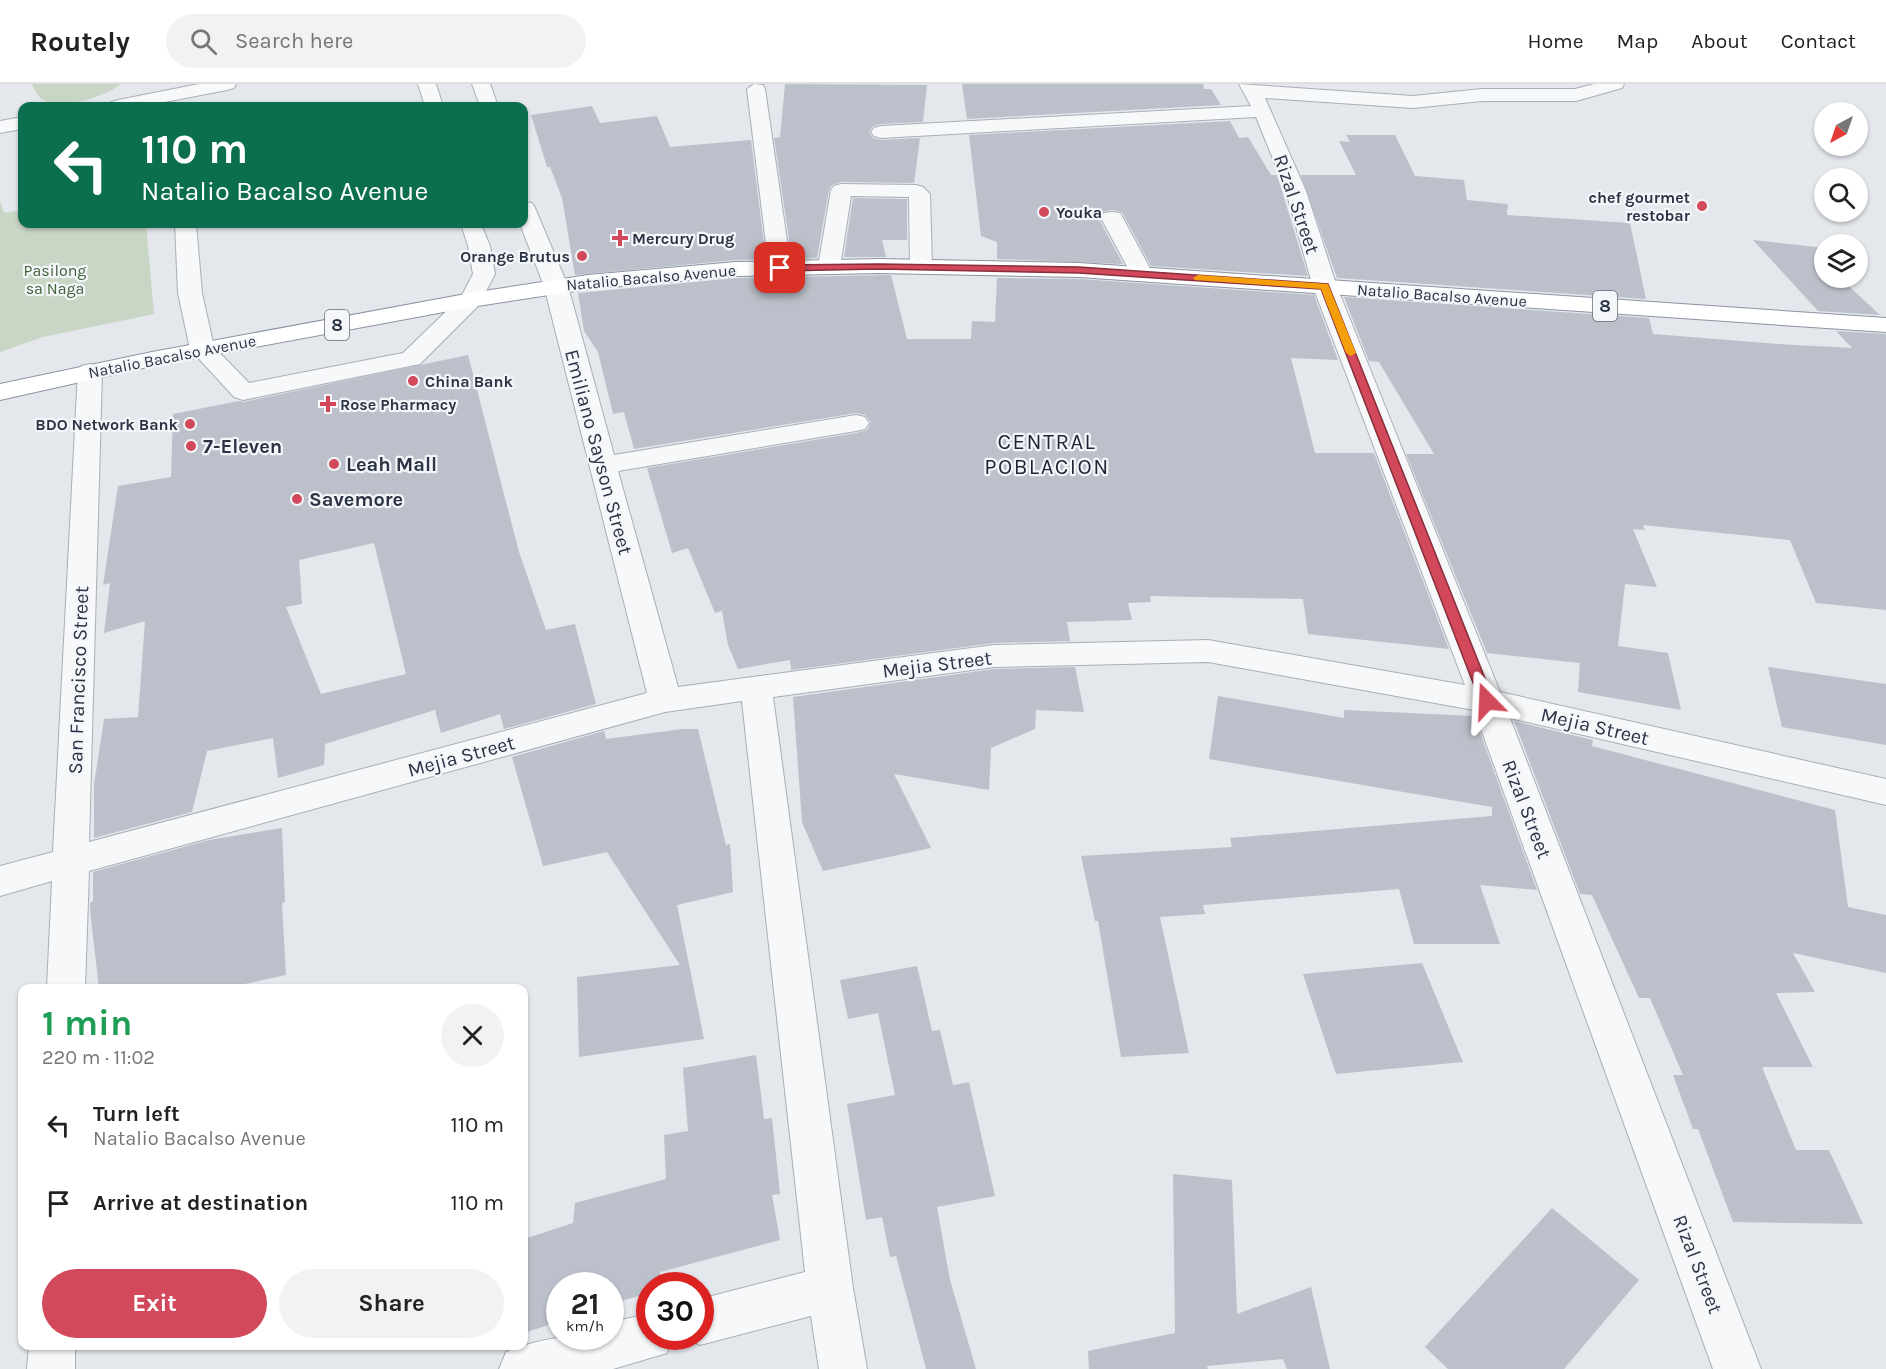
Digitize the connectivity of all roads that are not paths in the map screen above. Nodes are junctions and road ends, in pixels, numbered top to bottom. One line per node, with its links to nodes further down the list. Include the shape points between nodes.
1 (227, 84): 7 (street)
2 (427, 84): 10 (street)
3 (482, 84): 11 (street)
4 (1616, 84): 5 (street, via 1576,95 1482,95 1413,102)
5 (1250, 87): 12 (street, Rizal Street)
6 (756, 89): 20 (street)
7 (159, 90): 8 (street); 9 (street)
8 (128, 102)
9 (174, 102)
10 (433, 102)
11 (488, 102)
12 (1263, 111): 13 (street); 23 (street, Rizal Street, via 1296,191)
13 (881, 132)
14 (528, 218): 22 (street, Emiliano Sayson Street)
15 (1112, 218): 21 (street)
16 (185, 228): 26 (street, via 190,292)
17 (472, 228): 24 (street, via 484,274)
18 (829, 267): 19 (highway, Natalio Bacalso Avenue / 8); 19 (street, via 841,190 916,191); 20 (highway, Natalio Bacalso Avenue / 8)
19 (921, 267): 21 (highway, Natalio Bacalso Avenue / 8)
20 (780, 268): 22 (highway, Natalio Bacalso Avenue / 8)
21 (1142, 274): 23 (highway, Natalio Bacalso Avenue / 8)
22 (556, 286): 24 (highway, Natalio Bacalso Avenue / 8); 30 (street, Emiliano Sayson Street)
23 (1325, 286): 25 (highway, Natalio Bacalso Avenue / 8); 33 (street, Rizal Street)
24 (471, 300): 26 (highway, Natalio Bacalso Avenue / 8); 26 (street, via 411,359 243,392)
25 (1886, 325)
26 (202, 349): 27 (highway, Natalio Bacalso Avenue / 8)
27 (90, 371): 28 (highway, Natalio Bacalso Avenue / 8); 35 (street, San Francisco Street)
28 (0, 392)
29 (856, 423): 30 (street)
30 (603, 465): 32 (street, Emiliano Sayson Street)
31 (756, 687): 32 (street, Mejia Street); 33 (street, Mejia Street, via 994,656 1208,651); 38 (street)
32 (665, 700): 35 (street, Mejia Street)
33 (1487, 701): 34 (street, Mejia Street); 45 (street, Rizal Street)
34 (1886, 792)
35 (71, 863): 36 (street, Mejia Street); 37 (street, San Francisco Street)
36 (0, 881)
37 (66, 984)
38 (830, 1288): 39 (street); 44 (street)
39 (714, 1318)
40 (636, 1340): 43 (street)
41 (52, 1350): 42 (street)
42 (51, 1369)
43 (523, 1369)
44 (843, 1369)
45 (1737, 1369)

